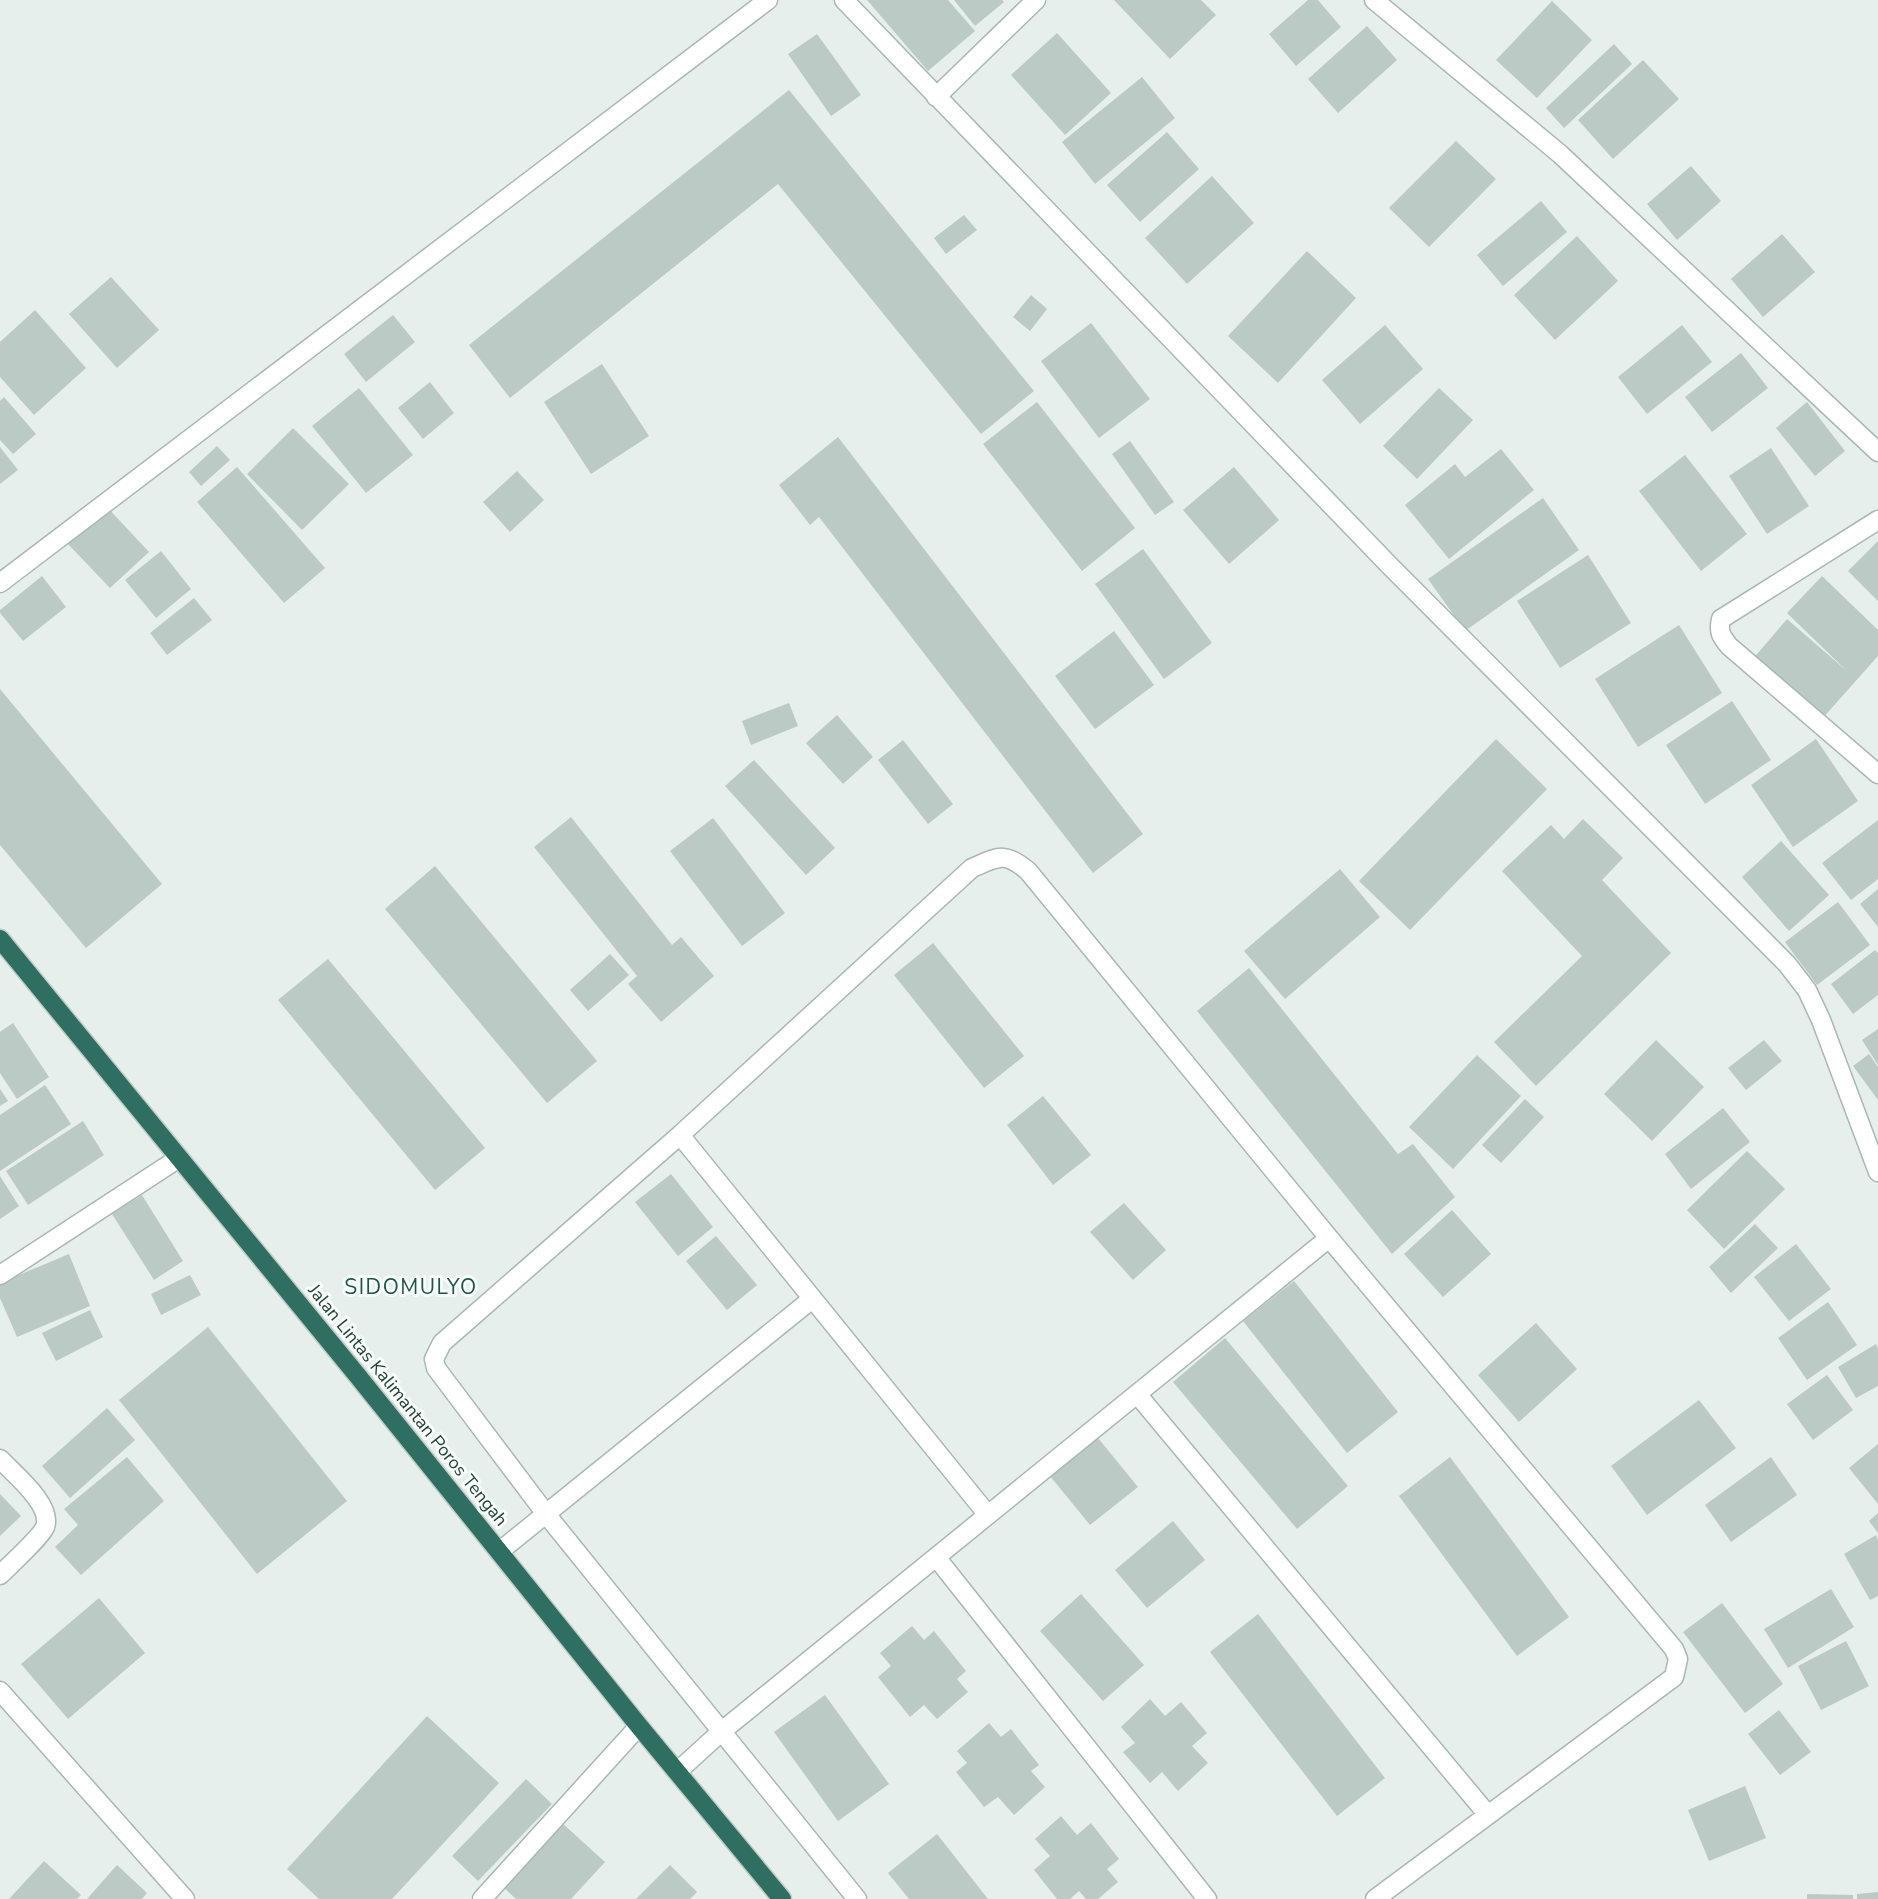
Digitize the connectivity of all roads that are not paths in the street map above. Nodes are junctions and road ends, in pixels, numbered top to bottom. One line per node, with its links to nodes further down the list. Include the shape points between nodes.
1 (768, 0): 8 (street)
2 (844, 0): 5 (street)
3 (1036, 0): 5 (street)
4 (1374, 0): 6 (street, via 1560,154)
5 (936, 97): 13 (street, via 1390,566 1787,964 1807,990 1821,1020)
6 (1878, 452)
7 (1878, 520): 9 (street, via 1721,619 1719,627 1729,646)
8 (0, 582)
9 (1878, 774)
10 (0, 939): 12 (highway, Jalan Lintas Kalimantan Poros Tengah)
11 (680, 1135): 14 (street, via 972,868 1004,857 1028,871); 16 (street); 19 (street, via 442,1343 434,1359 436,1368)
12 (179, 1158): 15 (street); 21 (highway, Jalan Lintas Kalimantan Poros Tengah)
13 (1878, 1172)
14 (1329, 1238): 17 (street); 28 (street, via 1674,1649 1678,1659 1674,1677)
15 (0, 1275)
16 (812, 1299): 19 (street); 20 (street)
17 (1137, 1394): 20 (street); 28 (street)
18 (0, 1459): 23 (street, via 41,1502 46,1516 45,1528)
19 (546, 1514): 21 (street); 26 (street)
20 (988, 1515): 22 (street)
21 (500, 1551): 25 (highway, Jalan Lintas Kalimantan Poros Tengah)
22 (936, 1557): 26 (street); 33 (street)
23 (0, 1575)
24 (0, 1691): 29 (street)
25 (639, 1726): 27 (highway, Jalan Lintas Kalimantan Poros Tengah); 30 (street)
26 (722, 1731): 27 (street); 32 (street)
27 (678, 1771): 31 (highway, Jalan Lintas Kalimantan Poros Tengah)
28 (1488, 1815): 34 (street)
29 (185, 1899)
30 (482, 1899)
31 (782, 1899)
32 (857, 1899)
33 (1207, 1899)
34 (1375, 1899)

